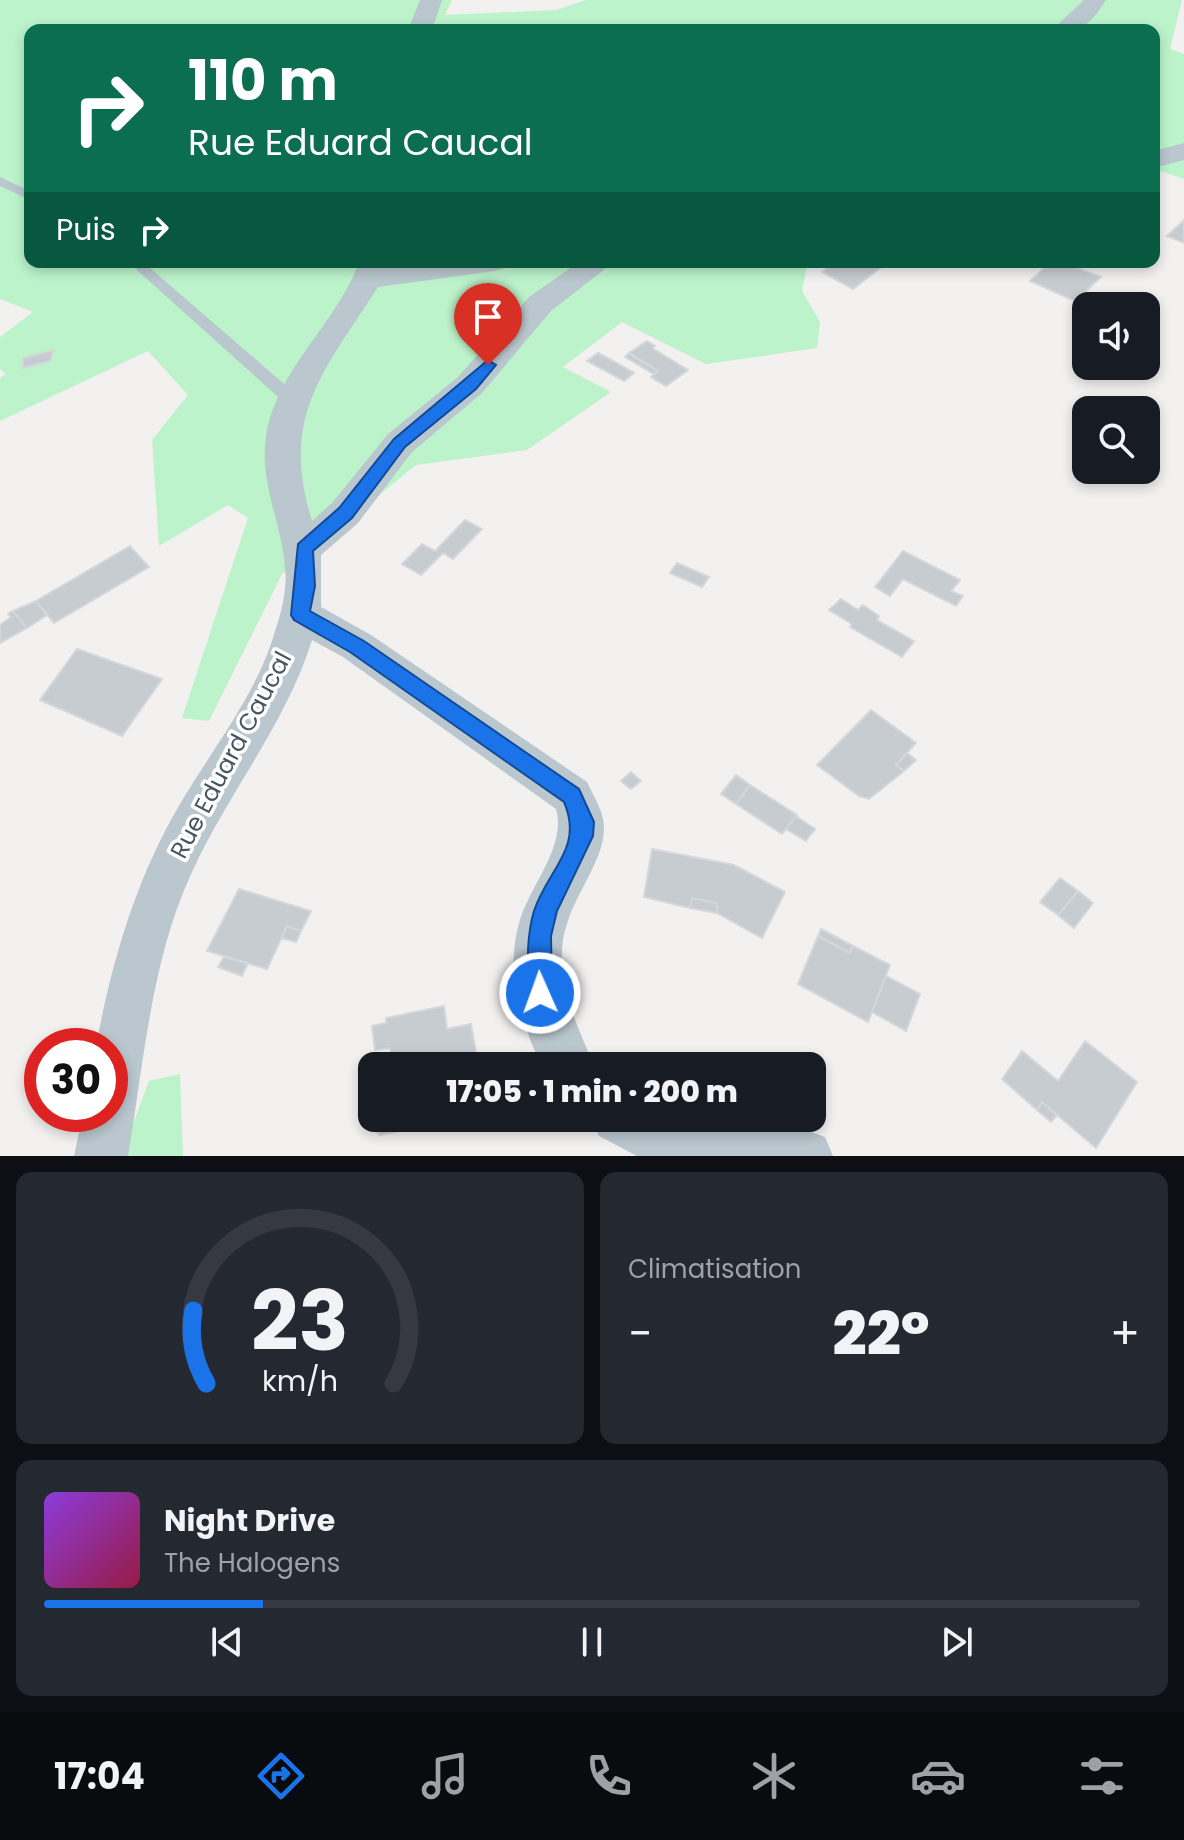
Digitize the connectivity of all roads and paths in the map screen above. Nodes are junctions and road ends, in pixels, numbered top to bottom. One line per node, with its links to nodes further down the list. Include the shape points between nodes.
1 (431, 0): 3 (street)
2 (1095, 0): 4 (street)
3 (422, 24)
4 (1072, 24)
5 (1184, 151): 6 (street)
6 (1160, 158)
7 (0, 181): 8 (lane)
8 (24, 193)
9 (142, 268): 13 (lane)
10 (402, 268): 12 (street)
11 (591, 268): 14 (street, via 540,304 470,385 400,443 345,513)
12 (371, 270): 13 (street, Rue Eduard Caucal)
13 (293, 401): 14 (street, Rue Eduard Caucal, via 281,456)
14 (304, 549): 15 (street, Rue Eduard Caucal)
15 (301, 615): 16 (street, Rue Eduard Caucal, via 270,688 172,864 133,980); 17 (street, via 357,646 572,796 583,836 546,909 538,964 547,1022)
16 (124, 1028)
17 (562, 1052)
18 (106, 1132): 20 (street)
19 (636, 1132): 21 (street)
20 (101, 1156)
21 (806, 1156)

